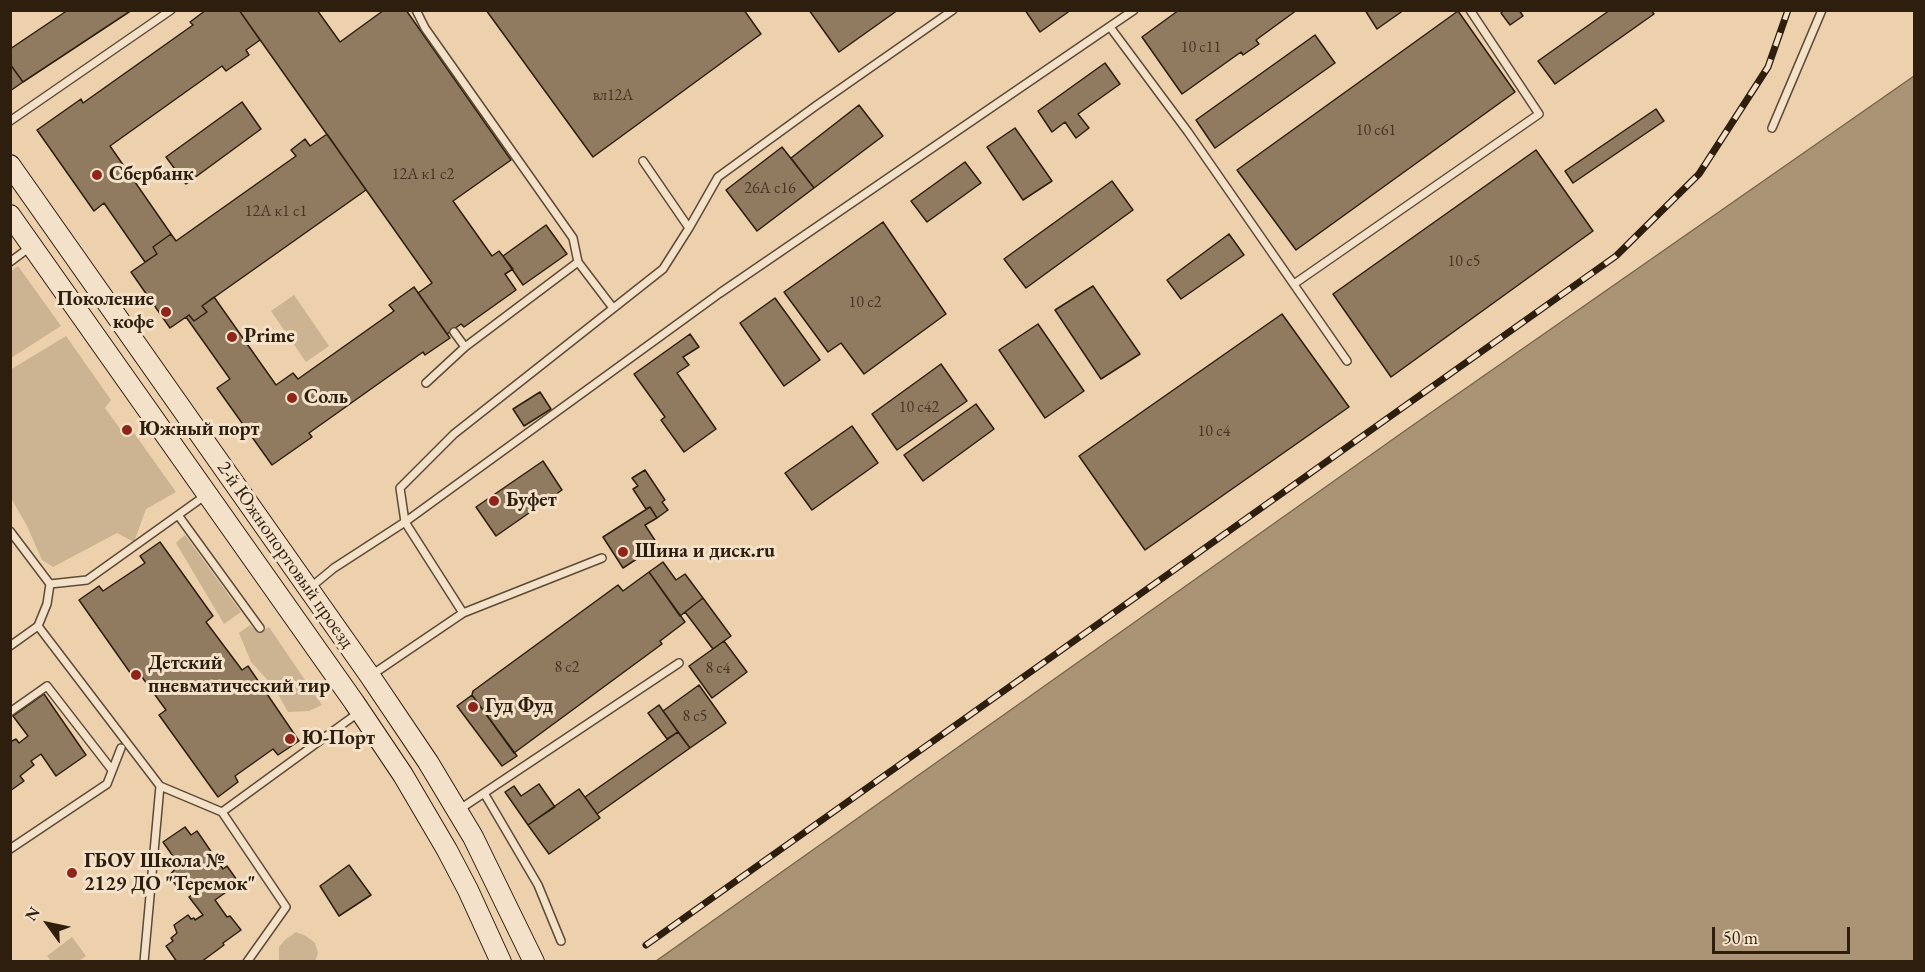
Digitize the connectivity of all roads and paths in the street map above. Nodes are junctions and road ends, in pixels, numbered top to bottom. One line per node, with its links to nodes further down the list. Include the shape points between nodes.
1 (171, 10): 8 (lane)
2 (416, 10): 16 (lane, via 573,238)
3 (952, 10): 13 (lane, via 718,177)
4 (1134, 10): 7 (lane)
5 (1470, 10): 17 (lane, via 1539,114)
6 (1822, 10): 9 (lane)
7 (1110, 27): 17 (lane); 25 (lane, via 720,294)
8 (10, 121)
9 (1772, 128)
10 (643, 160): 13 (lane)
11 (10, 165): 29 (main road, 2-й Южнопортовый проезд)
12 (10, 215): 14 (main road, 2-й Южнопортовый проезд)
13 (689, 228): 18 (lane, via 663,269)
14 (32, 245): 15 (lane); 23 (main road, 2-й Южнопортовый проезд)
15 (10, 262)
16 (578, 262): 18 (lane); 20 (lane)
17 (1294, 284): 21 (lane)
18 (613, 308): 25 (lane, via 454,434 400,488)
19 (454, 332): 20 (lane)
20 (465, 347): 22 (lane)
21 (1347, 361)
22 (426, 383)
23 (207, 494): 24 (lane); 37 (main road, 2-й Южнопортовый проезд)
24 (178, 515): 28 (lane, via 87,580); 32 (lane)
25 (405, 522): 29 (lane); 30 (lane)
26 (10, 531): 28 (lane)
27 (602, 558): 30 (lane)
28 (50, 584): 31 (lane)
29 (309, 589): 35 (main road, 2-й Южнопортовый проезд)
30 (463, 613): 35 (lane)
31 (38, 626): 33 (lane); 40 (lane)
32 (260, 628)
33 (10, 646)
34 (679, 663): 41 (lane)
35 (370, 676): 42 (main road, 2-й Южнопортовый проезд)
36 (10, 712): 39 (lane, via 46,686)
37 (360, 712): 43 (lane); 48 (main road, 2-й Южнопортовый проезд, via 447,850)
38 (121, 748): 39 (lane)
39 (112, 770): 44 (lane, via 107,784)
40 (160, 786): 43 (lane); 46 (lane)
41 (484, 794): 42 (lane); 45 (lane, via 538,885)
42 (458, 810): 49 (main road, 2-й Южнопортовый проезд)
43 (222, 812): 47 (lane, via 286,907)
44 (10, 849)
45 (561, 941)
46 (144, 962)
47 (247, 962)
48 (501, 962)
49 (534, 962)

